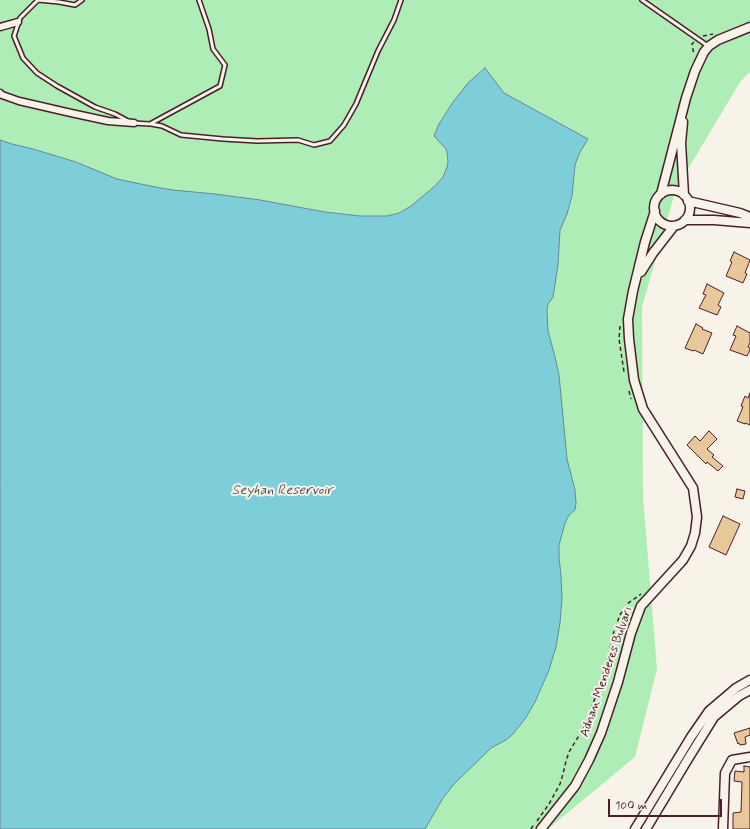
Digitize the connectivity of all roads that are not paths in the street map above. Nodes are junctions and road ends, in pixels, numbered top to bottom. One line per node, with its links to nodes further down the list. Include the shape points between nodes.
1 (82, 0): 5 (lane, via 75,5 38,0)
2 (199, 0): 12 (lane, via 213,49 225,65 220,86)
3 (401, 0): 12 (lane, via 356,104 344,125 330,141 314,145 298,140 223,139 181,135 162,126)
4 (642, 0): 8 (lane)
5 (18, 22): 6 (street); 11 (lane, via 14,36 23,58 37,73 95,107)
6 (0, 27)
7 (750, 27): 8 (street)
8 (709, 46): 10 (street, via 695,71)
9 (0, 93): 11 (street, via 71,113 108,121)
10 (686, 98): 13 (street); 14 (street, via 681,143)
11 (134, 123): 12 (lane)
12 (150, 124)
13 (661, 194): 14 (street, via 673,190); 15 (street, via 657,199)
14 (686, 198): 16 (street); 17 (street, via 690,210)
15 (655, 211): 19 (street, via 657,218 662,222); 20 (street, Adnan Menderes Bulvarı)
16 (750, 217)
17 (685, 220): 18 (street); 19 (street)
18 (750, 223)
19 (674, 226): 20 (street)
20 (637, 277): 24 (street, Adnan Menderes Bulvarı, via 628,319 634,380 643,409 693,488 697,517 695,532 683,560 641,606 601,733 589,760 575,786)
21 (750, 680): 25 (street, via 708,711)
22 (750, 690): 26 (street, via 739,696 714,718)
23 (750, 757): 27 (street, via 732,760 725,773)
24 (541, 829)
25 (635, 829)
26 (646, 829)
27 (723, 829)

